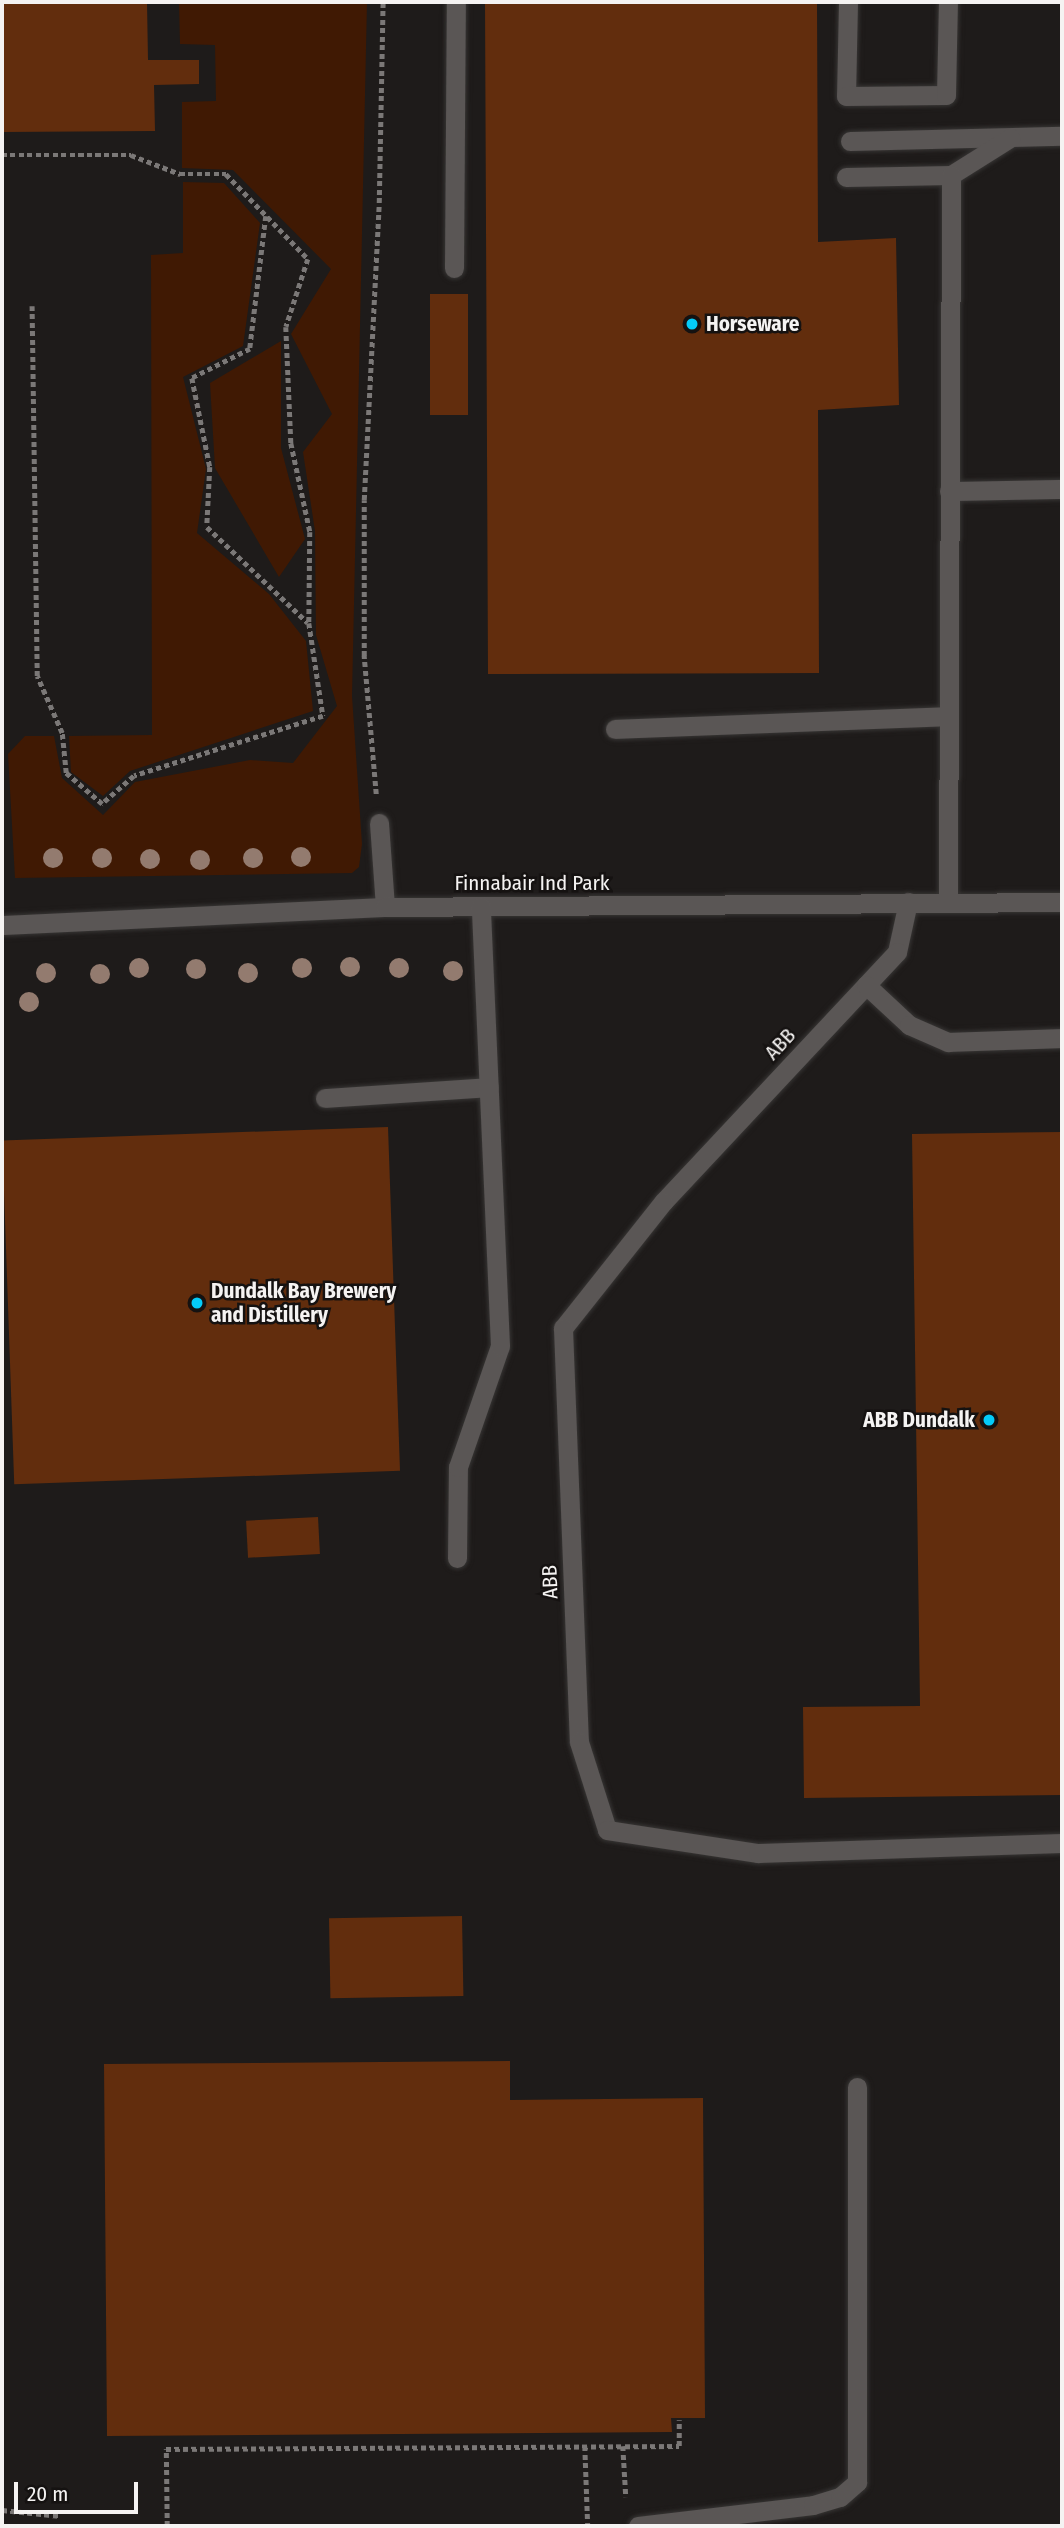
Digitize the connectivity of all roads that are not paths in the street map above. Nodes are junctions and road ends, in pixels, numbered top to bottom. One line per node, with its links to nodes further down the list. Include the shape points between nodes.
1 (456, 2): 9 (lane)
2 (848, 2): 3 (lane, via 846,96 946,95)
3 (948, 2)
4 (1062, 136): 5 (lane)
5 (1011, 137): 6 (lane); 7 (lane)
6 (850, 141)
7 (951, 175): 8 (lane); 11 (lane)
8 (846, 177)
9 (454, 268)
10 (1062, 489): 11 (lane)
11 (949, 491): 12 (lane)
12 (949, 716): 13 (lane); 17 (lane)
13 (615, 729)
14 (379, 823): 19 (lane)
15 (908, 902): 17 (lane, Finnabair Ind Park); 18 (lane, Finnabair Ind Park); 21 (lane, ABB, via 897,952)
16 (1062, 902): 17 (lane, Finnabair Ind Park)
17 (948, 904)
18 (481, 906): 19 (lane, Finnabair Ind Park); 23 (lane)
19 (385, 907): 20 (lane, Finnabair Ind Park)
20 (2, 925)
21 (866, 985): 22 (lane, via 909,1025 948,1042); 26 (lane, ABB, via 663,1202 563,1328 579,1742 607,1830 758,1853)
22 (1062, 1038)
23 (489, 1087): 24 (lane); 25 (lane, via 500,1346 458,1467)
24 (325, 1098)
25 (457, 1558)
26 (1062, 1843)
27 (857, 2087): 28 (lane, via 857,2482 840,2497 813,2505)
28 (638, 2526)

